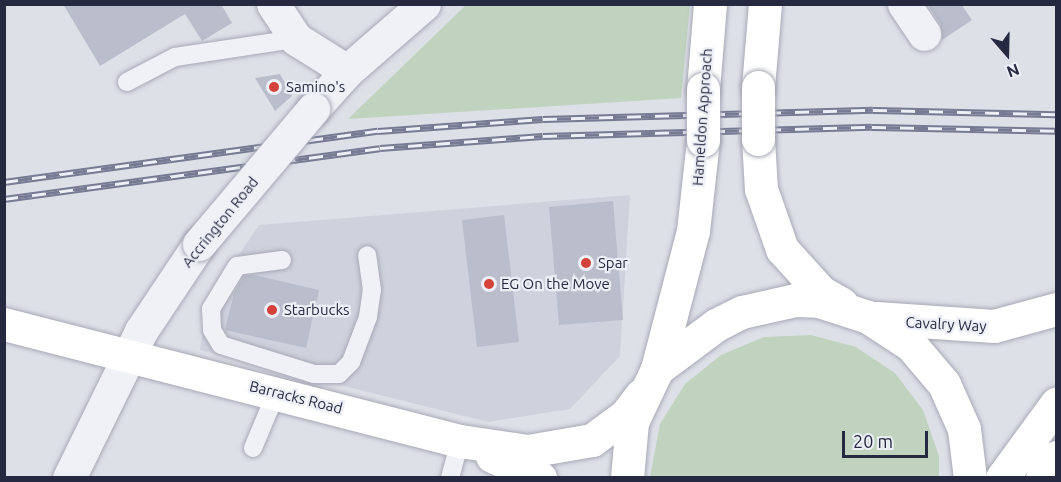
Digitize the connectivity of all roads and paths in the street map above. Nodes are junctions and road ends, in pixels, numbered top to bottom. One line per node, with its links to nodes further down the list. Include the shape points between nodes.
1 (273, 4): 7 (street)
2 (424, 4): 8 (street, Accrington Road)
3 (710, 4): 16 (main road, Hameldon Approach, bridge, via 703,140 691,241)
4 (765, 4): 13 (main road, bridge, via 758,87 761,189 782,249 821,292)
5 (904, 4): 6 (street)
6 (924, 34)
7 (296, 39): 8 (street); 9 (lane, via 175,57)
8 (347, 71): 15 (street, Accrington Road, bridge, via 199,244 141,331)
9 (127, 82)
10 (367, 255): 11 (lane, via 372,290 368,317 351,362 339,374 314,374 221,345 212,330 215,299 237,266)
11 (282, 260)
12 (1056, 309): 13 (main road, Cavalry Way, via 994,326)
13 (863, 315): 16 (main road, Barracks Road, via 819,301 770,304 716,325); 26 (main road, via 911,345 944,384 964,429)
14 (4, 324): 15 (main road, Barracks Road)
15 (130, 360): 17 (main road, Barracks Road); 22 (street, Accrington Road)
16 (649, 382): 19 (main road, Barracks Road, via 609,430 573,446 528,451); 25 (main road, Hameldon Approach, via 627,442)
17 (277, 391): 19 (main road, Barracks Road); 20 (lane)
18 (1056, 404): 27 (main road)
19 (460, 441): 23 (lane); 24 (main road, Barracks Road)
20 (253, 448)
21 (1056, 457): 28 (main road)
22 (69, 477)
23 (450, 477)
24 (540, 477)
25 (627, 477)
26 (970, 477)
27 (1002, 477)
28 (1042, 477)

